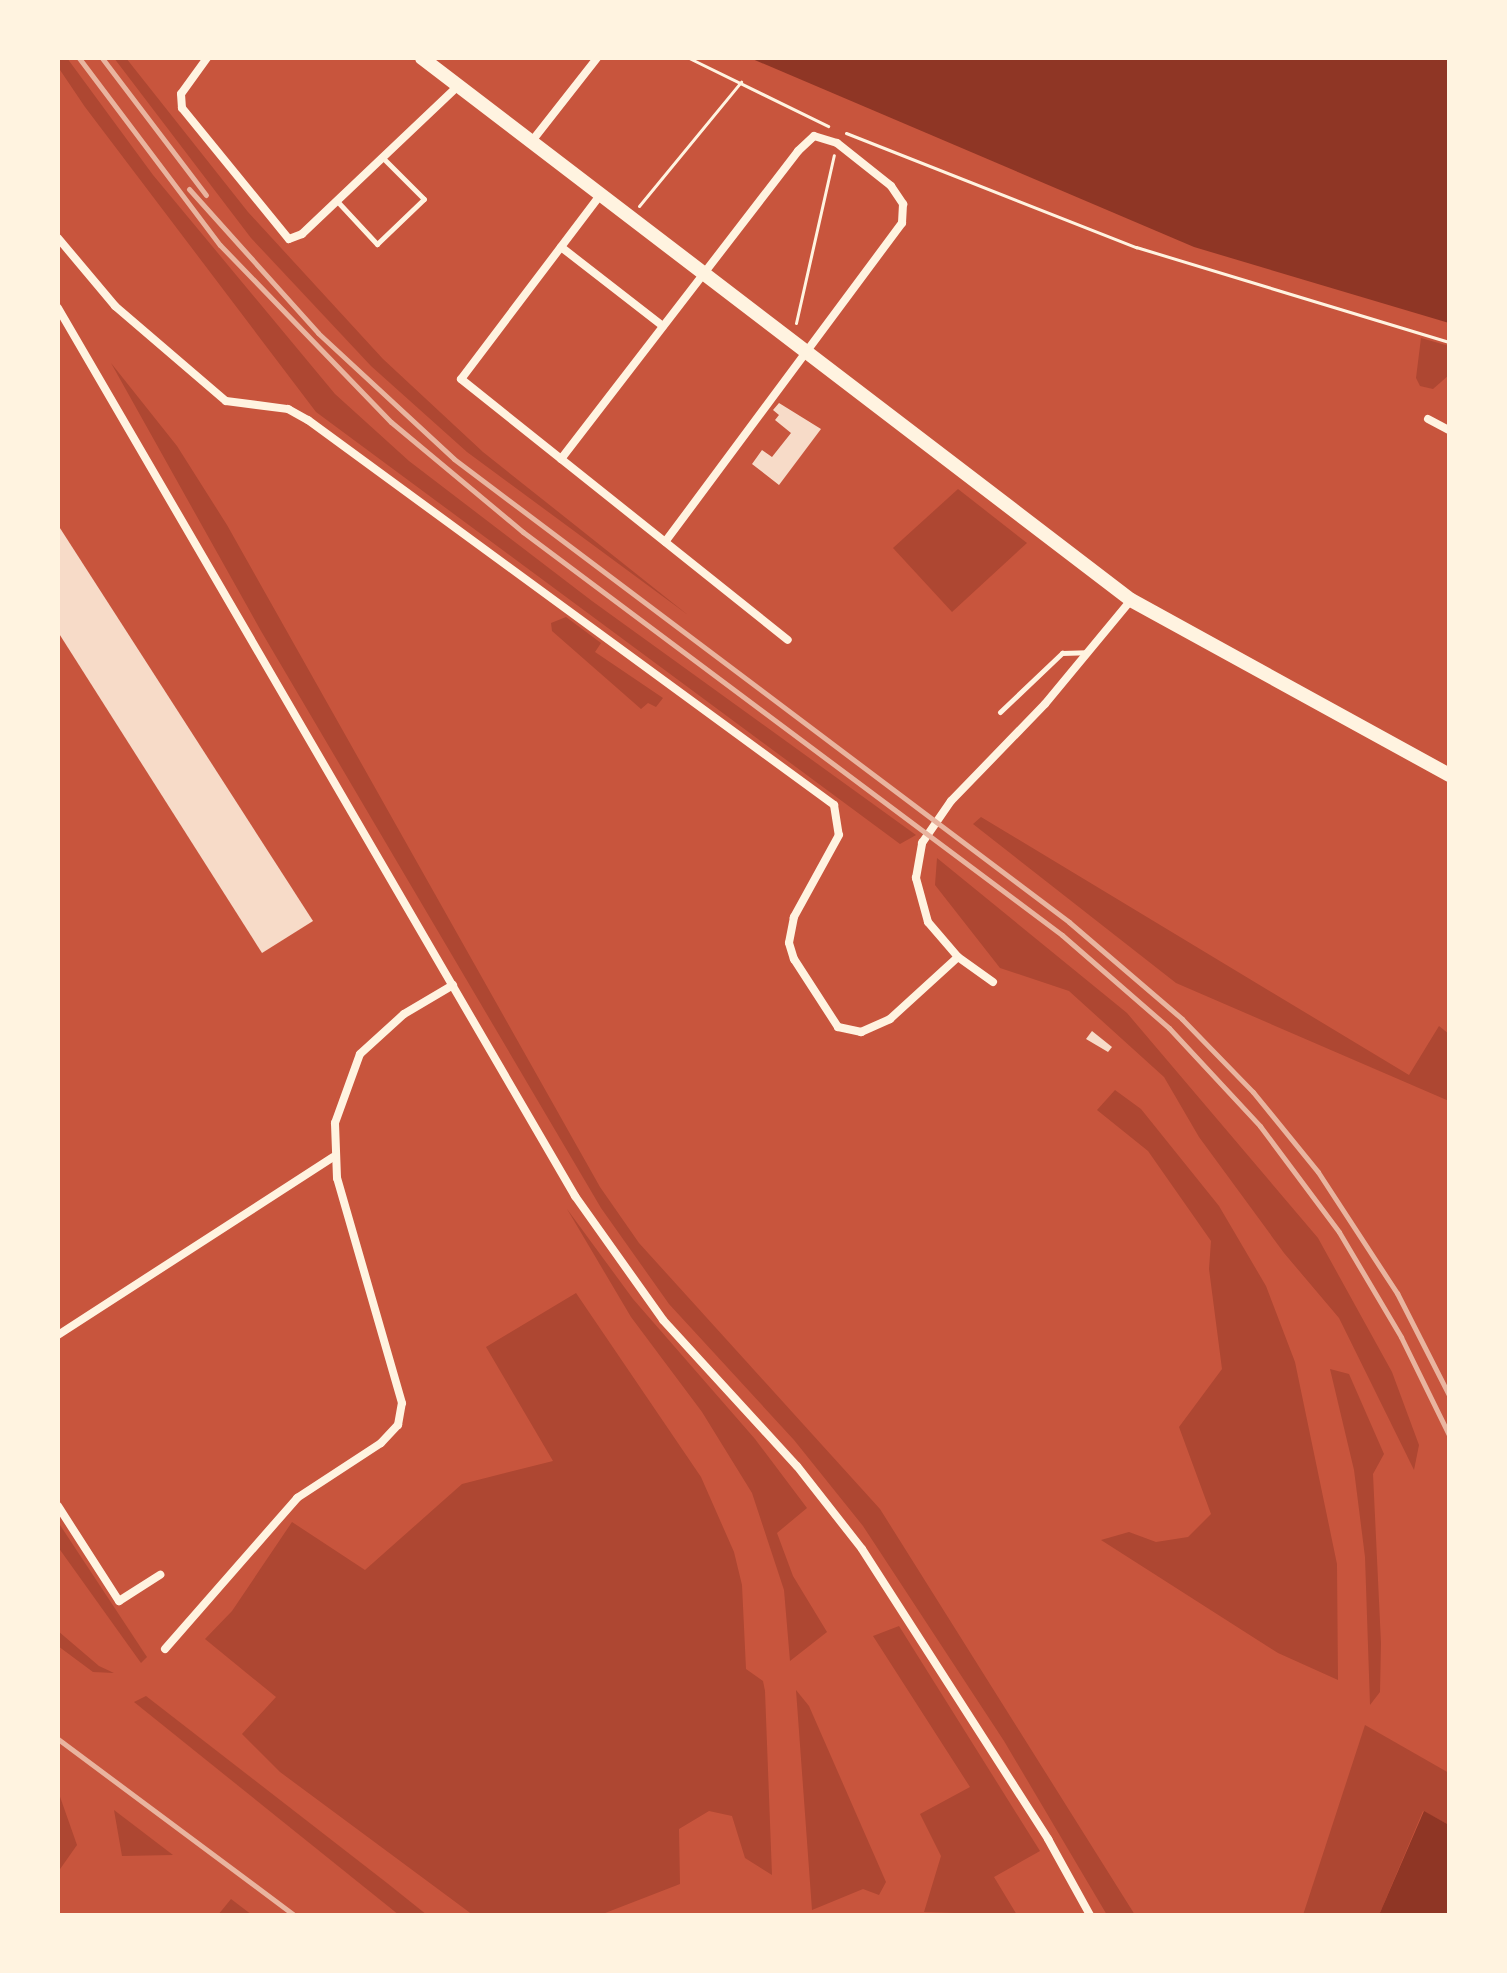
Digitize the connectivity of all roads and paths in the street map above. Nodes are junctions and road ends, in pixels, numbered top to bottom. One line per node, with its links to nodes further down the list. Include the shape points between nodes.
1 (207, 58): 11 (street, via 180,101 289,239 302,234)
2 (422, 58): 6 (main road)
3 (597, 58): 7 (street)
4 (689, 58): 5 (path)
5 (741, 82): 12 (path); 19 (path, via 773,95 788,109 1136,247)
6 (458, 86): 7 (main road); 9 (street)
7 (532, 141): 10 (main road)
8 (837, 143): 15 (street, via 814,136); 18 (path, via 806,298); 20 (street, via 891,186 903,204 902,223)
9 (383, 158): 11 (street); 11 (lane, via 424,199 377,244)
10 (601, 193): 12 (main road); 14 (street)
11 (337, 201)
12 (631, 216): 15 (main road)
13 (58, 238): 30 (street, via 115,306 226,401 288,409 308,420 834,805 839,835 794,917 789,943 838,1027 861,1032 890,1019)
14 (561, 247): 17 (street); 23 (street, via 461,379)
15 (704, 271): 17 (street); 18 (main road)
16 (58, 308): 32 (street)
17 (663, 326): 23 (street)
18 (788, 337): 20 (main road)
19 (1449, 342)
20 (808, 351): 24 (street); 25 (main road)
21 (1428, 419): 22 (street)
22 (1449, 430)
23 (561, 459): 24 (street)
24 (665, 542): 26 (street)
25 (1131, 600): 27 (street); 29 (main road)
26 (788, 640)
27 (1086, 652): 28 (lane, via 1062,653); 30 (street, via 1045,704 951,801 922,843 916,865 918,895 928,922)
28 (1000, 712)
29 (1449, 775)
30 (958, 957): 31 (street)
31 (993, 982)
32 (453, 985): 33 (street, via 404,1014 360,1054 340,1104); 38 (street, via 608,1245 663,1320 797,1466 862,1549 1001,1764)
33 (333, 1157): 34 (street); 37 (street, via 399,1392 401,1417 387,1438 285,1510)
34 (58, 1335)
35 (58, 1506): 36 (street, via 119,1601)
36 (160, 1575)
37 (165, 1649)
38 (1090, 1915)

